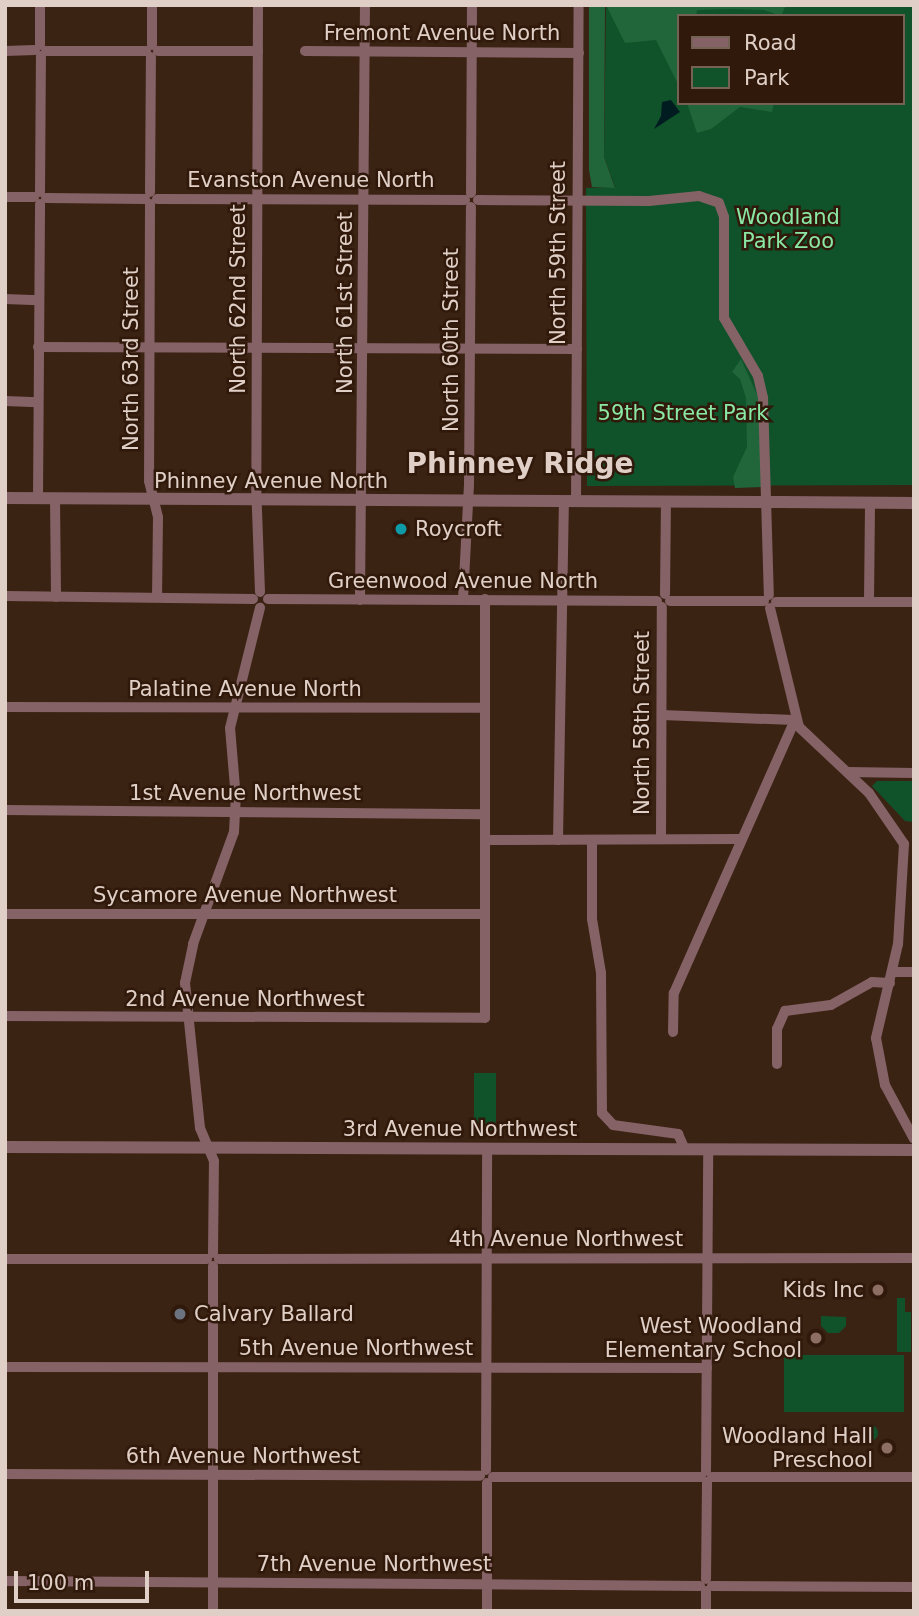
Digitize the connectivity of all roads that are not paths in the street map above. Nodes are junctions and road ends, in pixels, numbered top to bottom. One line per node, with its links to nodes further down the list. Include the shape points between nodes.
1 (40, 5): 8 (street)
2 (152, 5): 9 (street, North 63rd Street)
3 (258, 5): 10 (street, North 62nd Street)
4 (365, 5): 12 (street, North 61st Street)
5 (472, 5): 13 (street, North 60th Street)
6 (579, 5): 14 (street, North 59th Street)
7 (5, 51): 8 (street)
8 (41, 51): 9 (street); 16 (street)
9 (152, 51): 10 (street); 18 (street, North 63rd Street)
10 (258, 51): 17 (street, North 62nd Street)
11 (305, 51): 12 (street, Fremont Avenue North)
12 (365, 52): 13 (street, Fremont Avenue North); 19 (street, North 61st Street)
13 (472, 52): 14 (street, Fremont Avenue North); 20 (street, North 60th Street)
14 (579, 53): 21 (street, North 59th Street)
15 (5, 197): 16 (street, Evanston Avenue North)
16 (40, 198): 18 (street, Evanston Avenue North); 23 (street)
17 (258, 198): 18 (street, Evanston Avenue North); 19 (street, Evanston Avenue North); 26 (street, North 62nd Street)
18 (150, 199): 25 (street, North 63rd Street)
19 (365, 199): 20 (street, Evanston Avenue North); 27 (street, North 61st Street)
20 (471, 200): 21 (street, Evanston Avenue North); 29 (street, North 60th Street)
21 (578, 201): 28 (street, North 59th Street); 52 (street, Evanston Avenue North, via 649,201 699,195 719,203 724,217 724,318 758,376 766,429)
22 (5, 299): 23 (street)
23 (39, 300): 24 (street)
24 (38, 346): 25 (street); 31 (street)
25 (150, 347): 26 (street); 35 (street, North 63rd Street, via 149,481)
26 (257, 347): 27 (street); 36 (street, North 62nd Street)
27 (364, 348): 29 (street); 37 (street, North 61st Street)
28 (577, 349): 29 (street); 39 (street, North 59th Street)
29 (470, 350): 38 (street, North 60th Street)
30 (5, 401): 31 (street)
31 (38, 401): 33 (street)
32 (5, 498): 33 (street, Phinney Avenue North)
33 (38, 498): 34 (street, Phinney Avenue North)
34 (55, 498): 35 (street, Phinney Avenue North); 44 (street)
35 (154, 499): 36 (street, Phinney Avenue North); 45 (street, North 63rd Street)
36 (257, 500): 37 (street, Phinney Avenue North); 48 (street, North 62nd Street)
37 (362, 501): 38 (street, Phinney Avenue North); 49 (street, North 61st Street)
38 (467, 501): 39 (street, Phinney Avenue North); 46 (street, North 60th Street)
39 (570, 502): 40 (street, Phinney Avenue North); 47 (street, North 59th Street)
40 (666, 502): 41 (street, Phinney Avenue North, bridge); 51 (street, North 58th Street)
41 (870, 502): 42 (street, Phinney Avenue North); 53 (street)
42 (914, 502)
43 (5, 596): 44 (street, Greenwood Avenue North)
44 (56, 597): 45 (street, Greenwood Avenue North)
45 (158, 597): 48 (street, Greenwood Avenue North)
46 (463, 599): 49 (street, Greenwood Avenue North); 50 (street, Greenwood Avenue North)
47 (561, 599): 50 (street, Greenwood Avenue North); 51 (street, Greenwood Avenue North); 65 (street, North 59th Street)
48 (260, 600): 49 (street, Greenwood Avenue North); 56 (street, North 62nd Street)
49 (360, 600)
50 (485, 600): 57 (street)
51 (664, 601): 52 (street, Greenwood Avenue North); 58 (street, North 58th Street)
52 (770, 601): 53 (street, Greenwood Avenue North); 59 (street)
53 (870, 601): 54 (street, Greenwood Avenue North)
54 (914, 602)
55 (5, 707): 56 (street, Palatine Avenue North)
56 (234, 708): 57 (street, Palatine Avenue North); 63 (street, North 62nd Street, via 229,749)
57 (485, 708): 64 (street)
58 (662, 715): 59 (street); 66 (street, North 58th Street)
59 (795, 720): 60 (street, via 809,739); 67 (street)
60 (848, 772): 61 (street); 74 (street, via 896,830 906,857)
61 (914, 773)
62 (5, 810): 63 (street, 1st Avenue Northwest)
63 (237, 813): 64 (street, 1st Avenue Northwest); 72 (street)
64 (484, 814): 68 (street)
65 (558, 839): 68 (street); 69 (street)
66 (661, 839): 67 (street); 69 (street)
67 (739, 839): 77 (street, via 674,993)
68 (485, 840): 71 (street)
69 (592, 840): 83 (street, via 592,919 601,973 602,1113 613,1125 678,1134)
70 (5, 914): 72 (street, Sycamore Avenue Northwest)
71 (485, 914): 72 (street, Sycamore Avenue Northwest); 76 (street, 2nd Avenue Northwest, via 485,1018)
72 (203, 915): 76 (street, via 186,974)
73 (914, 972): 74 (street)
74 (892, 977): 78 (street, via 872,982 831,1005 785,1011 777,1029); 79 (street, via 876,1038 878,1063)
75 (5, 1016): 76 (street, 2nd Avenue Northwest)
76 (187, 1019): 81 (street, via 200,1128)
77 (673, 1032)
78 (777, 1065)
79 (914, 1139)
80 (5, 1147): 81 (street, 3rd Avenue Northwest)
81 (211, 1148): 82 (street, 3rd Avenue Northwest); 90 (street)
82 (487, 1149): 83 (street, 3rd Avenue Northwest); 86 (street)
83 (685, 1150): 84 (street, 3rd Avenue Northwest)
84 (708, 1150): 85 (street, 3rd Avenue Northwest); 87 (street)
85 (914, 1150)
86 (487, 1258): 87 (street, 4th Avenue Northwest); 90 (street, 4th Avenue Northwest); 93 (street)
87 (707, 1258): 88 (street, 4th Avenue Northwest); 94 (street)
88 (914, 1258)
89 (5, 1259): 90 (street, 4th Avenue Northwest)
90 (213, 1259): 92 (street)
91 (5, 1367): 92 (street, 5th Avenue Northwest)
92 (213, 1368): 93 (street, 5th Avenue Northwest); 96 (street)
93 (487, 1368): 94 (street, 5th Avenue Northwest); 97 (street)
94 (707, 1368): 98 (street)
95 (5, 1474): 96 (street, 6th Avenue Northwest)
96 (213, 1475): 97 (street, 6th Avenue Northwest); 101 (street)
97 (487, 1477): 98 (street, 6th Avenue Northwest); 102 (street)
98 (706, 1477): 99 (street, 6th Avenue Northwest); 103 (street)
99 (914, 1477)
100 (5, 1581): 101 (street, 7th Avenue Northwest)
101 (213, 1582): 102 (street, 7th Avenue Northwest); 105 (street)
102 (487, 1583): 103 (street, 7th Avenue Northwest); 106 (street)
103 (706, 1586): 104 (street, 7th Avenue Northwest); 107 (street)
104 (914, 1587)
105 (213, 1611)
106 (487, 1611)
107 (706, 1611)

